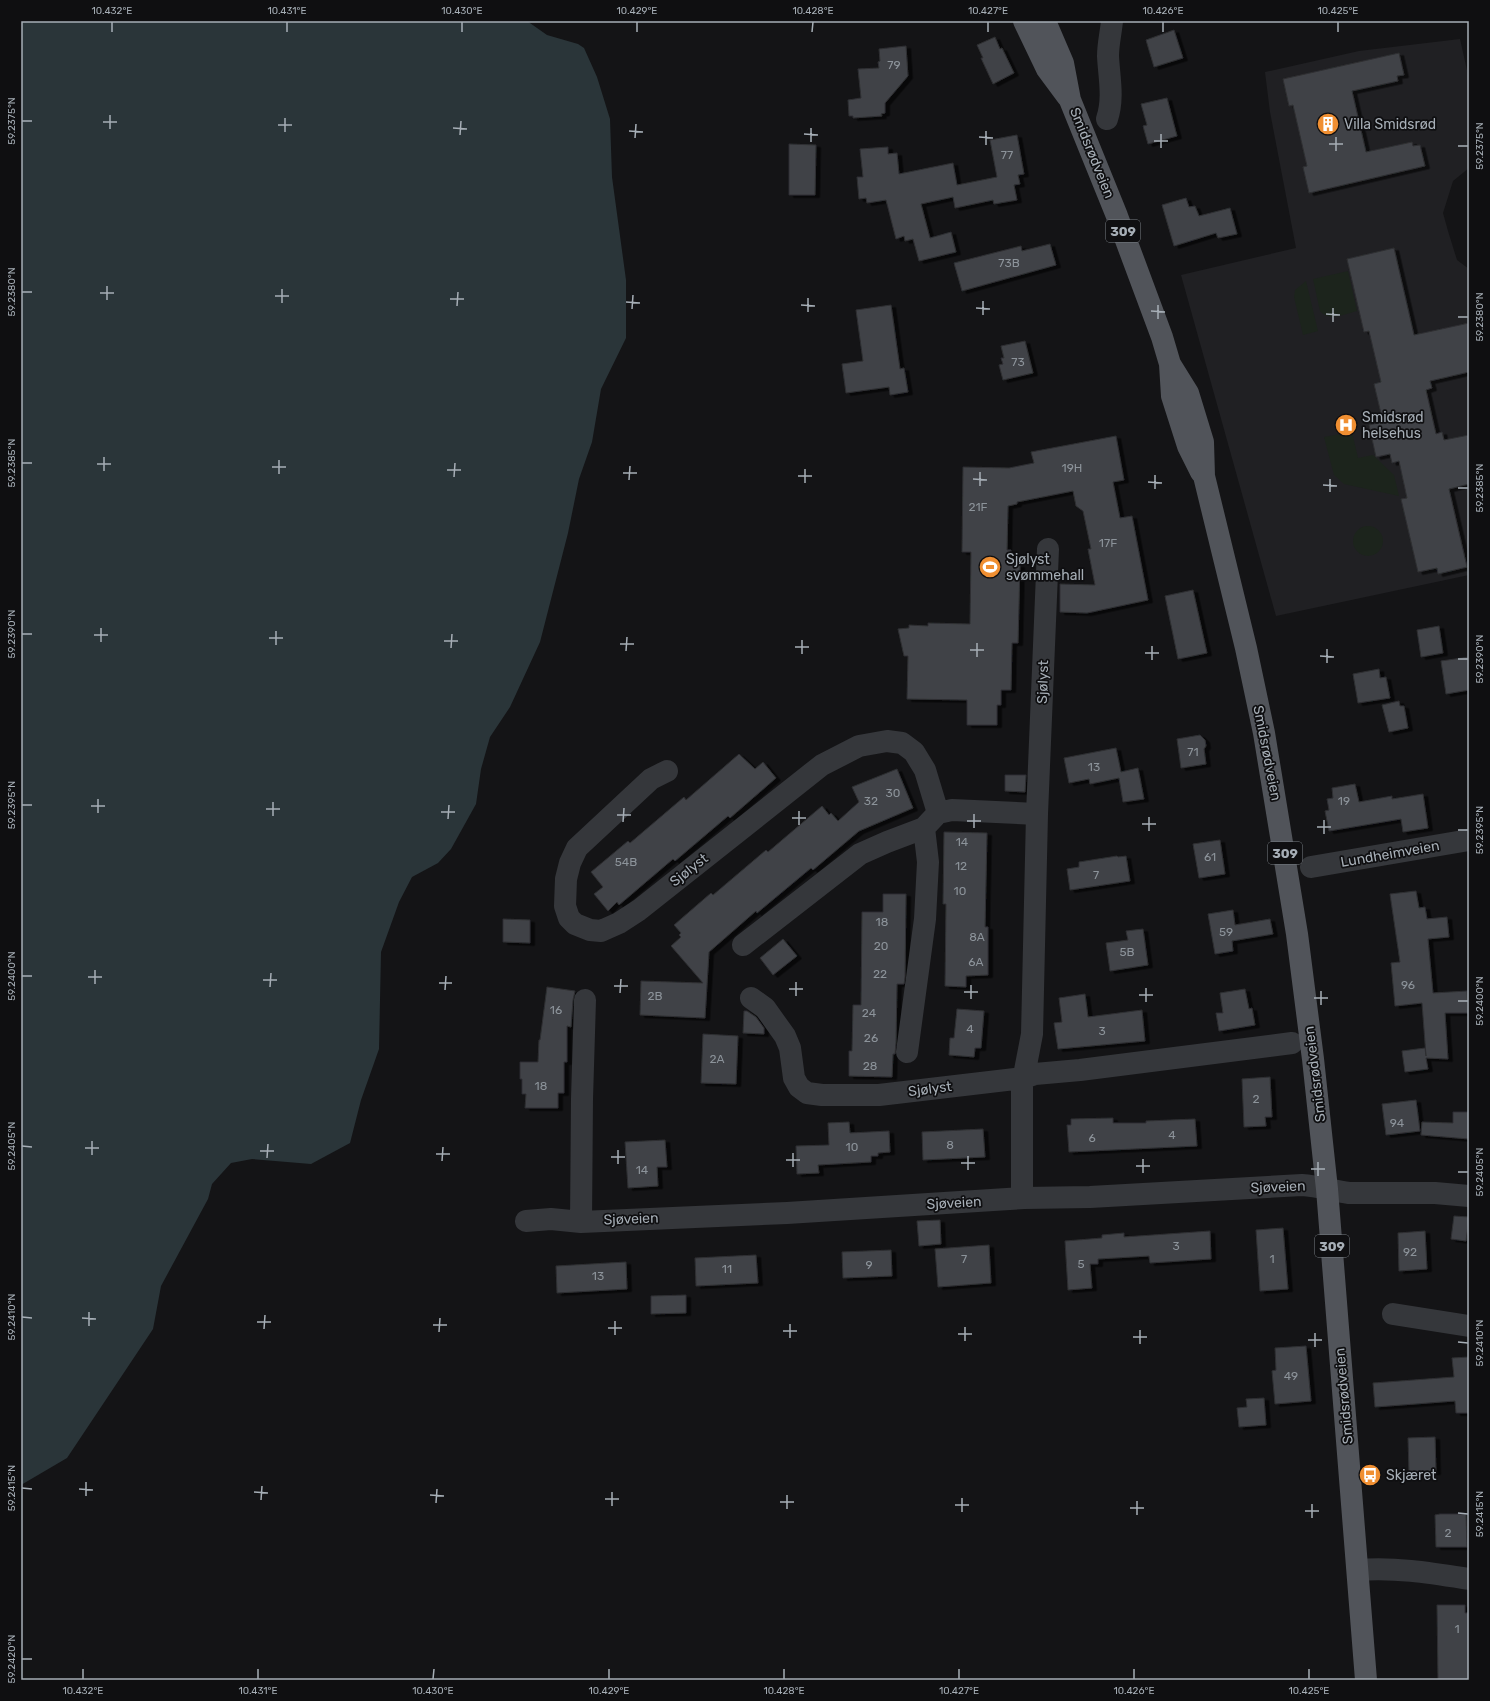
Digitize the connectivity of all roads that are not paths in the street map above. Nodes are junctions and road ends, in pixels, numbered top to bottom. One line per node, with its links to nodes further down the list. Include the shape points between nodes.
1 (1024, 21): 4 (main road, Smidsrødveien / 309, via 1047,69)
2 (1045, 21): 4 (main road, Smidsrødveien / 309, via 1063,63)
3 (1112, 21): 5 (street, Smidsrødveien, via 1108,54 1110,111)
4 (1070, 100): 19 (main road, Smidsrødveien / 309, via 1120,224 1170,364 1188,393 1203,442 1204,476 1246,648 1273,781 1301,962)
5 (1107, 118)
6 (1048, 549): 8 (street, Sjølyst)
7 (667, 771): 9 (street, Sjølyst, via 650,779 577,848 566,879 565,906 569,918 575,924 601,931 619,923 639,910 822,765 859,746 887,741 902,743 914,752 925,770)
8 (1037, 814): 9 (street, via 952,810); 18 (street, Sjølyst, via 1032,1034)
9 (931, 820): 12 (street, via 860,854); 16 (street, Sjølyst, via 925,919)
10 (1469, 840): 11 (street, Lundheimveien)
11 (1311, 867)
12 (743, 945)
13 (751, 998): 18 (street, Sjølyst, via 766,1008 785,1036 790,1048 794,1078 806,1093 879,1095)
14 (585, 1000): 23 (street)
15 (1292, 1043): 17 (street, Smidsrødveien)
16 (907, 1052)
17 (1147, 1062): 18 (street, Sjølyst, via 1035,1074)
18 (1024, 1078): 21 (street, Sjølyst)
19 (1327, 1189): 20 (street, Sjøveien, via 1349,1193 1435,1193); 21 (street, Sjøveien, via 1302,1184 1090,1197); 26 (main road, Smidsrødveien / 309)
20 (1469, 1196)
21 (1024, 1198): 23 (street, Sjøveien, via 787,1213)
22 (526, 1221): 23 (street, Sjøveien, via 551,1219)
23 (581, 1222)
24 (1393, 1314): 25 (street)
25 (1469, 1326)
26 (1358, 1570): 27 (street, via 1409,1569); 28 (main road, Smidsrødveien / 309)
27 (1469, 1579)
28 (1366, 1680)

